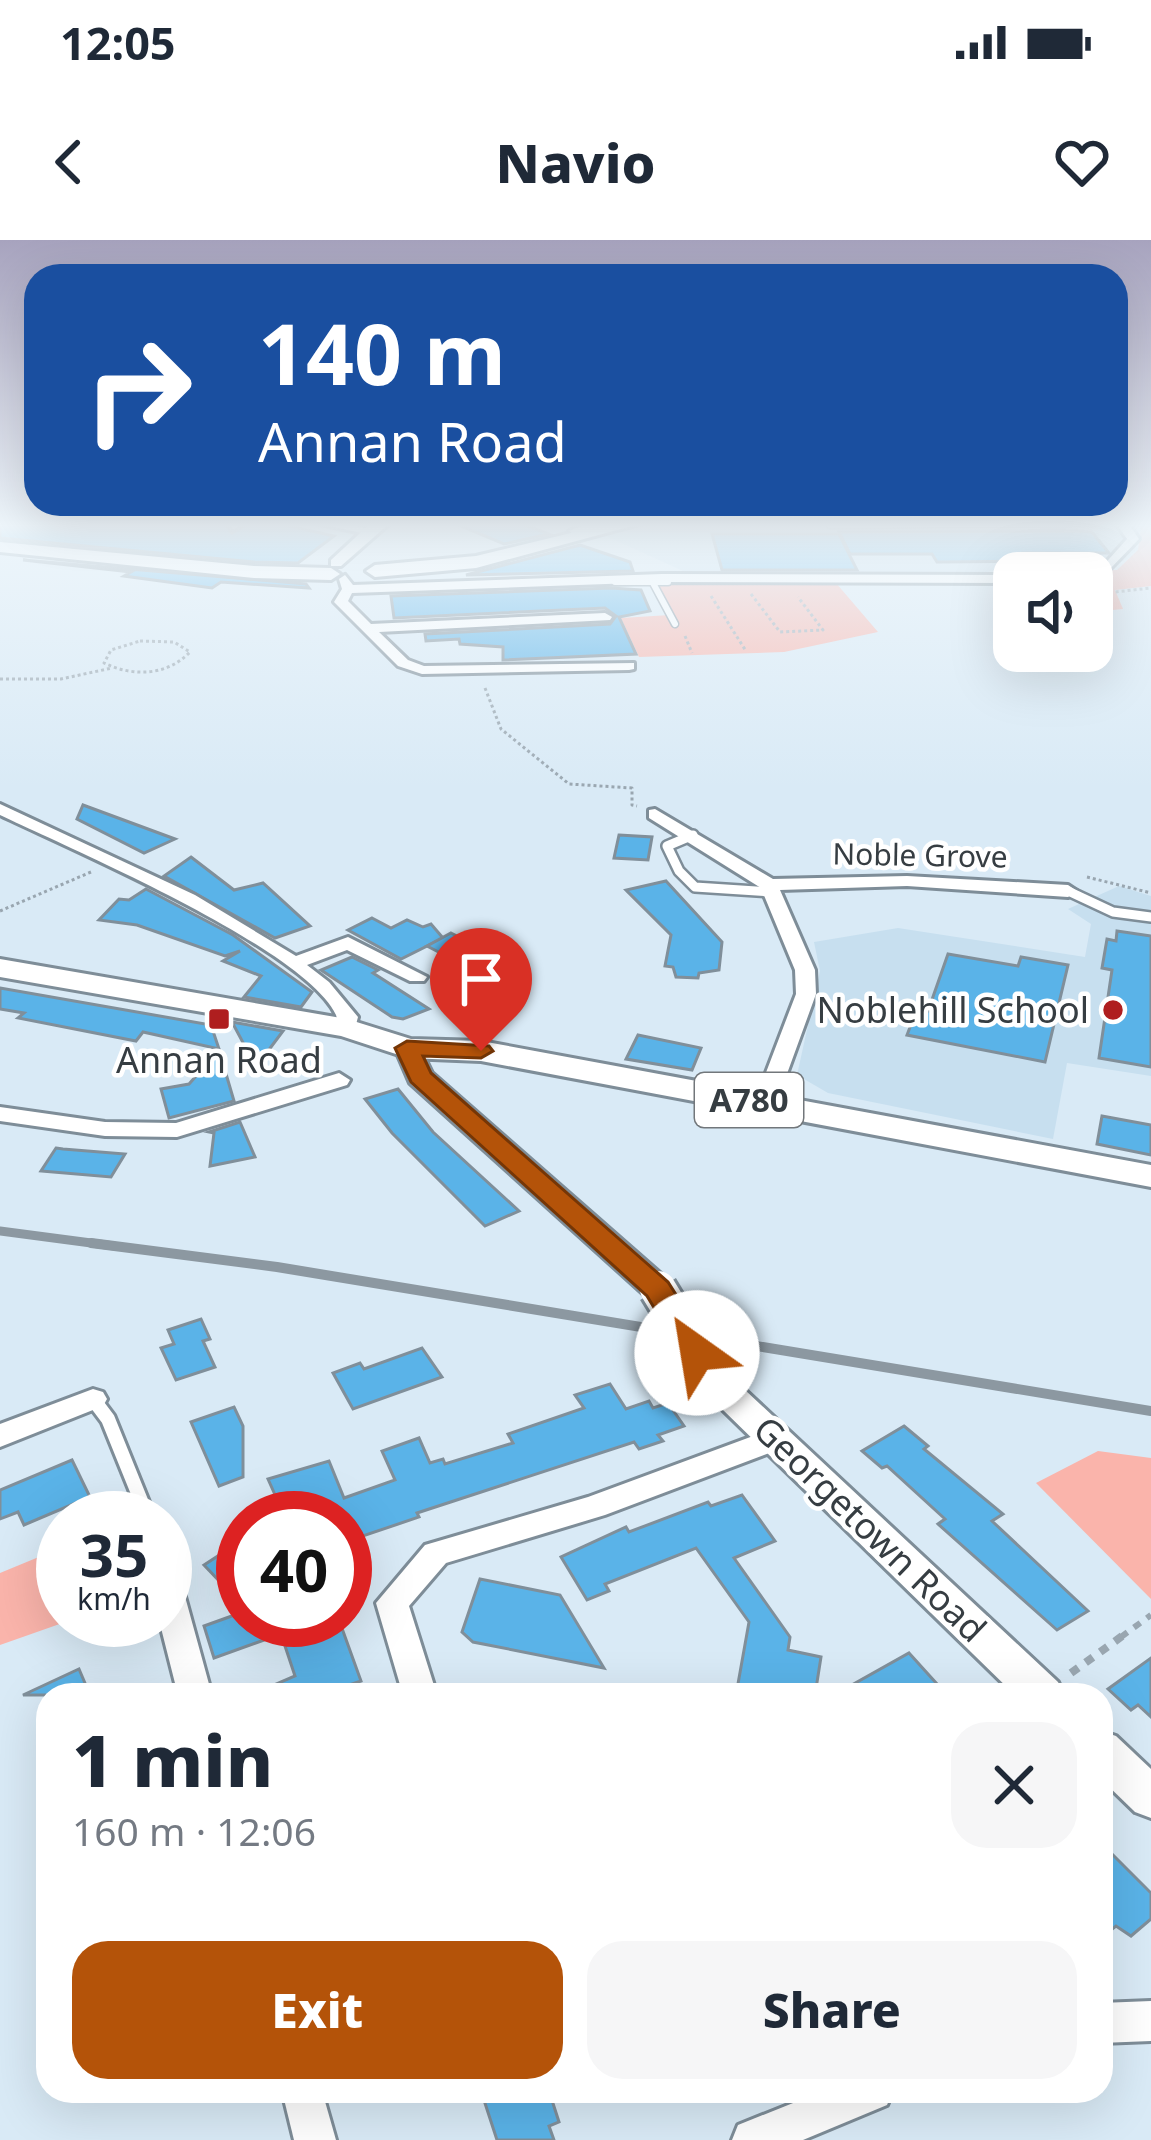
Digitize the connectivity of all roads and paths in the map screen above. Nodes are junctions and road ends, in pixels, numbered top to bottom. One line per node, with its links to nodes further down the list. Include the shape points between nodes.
1 (351, 612): 8 (street)
2 (668, 612): 7 (lane)
3 (720, 612): 9 (path)
4 (765, 612): 5 (path, via 779,632 823,630)
5 (809, 612)
6 (604, 617): 8 (street)
7 (675, 624)
8 (369, 628): 12 (street, via 403,663)
9 (746, 651)
10 (629, 666): 12 (street)
11 (112, 668): 11 (path, via 104,656 124,645 158,640 190,652 162,670); 13 (path, via 61,680)
12 (478, 672): 15 (path, via 501,729 569,784 632,788 632,805)
13 (0, 679)
14 (0, 809): 17 (street)
15 (656, 814): 16 (street)
16 (694, 834): 18 (street); 18 (lane, via 667,846 695,886)
17 (113, 864): 20 (path); 22 (street, via 218,914)
18 (770, 888): 19 (street, Noble Grove, via 907,881); 28 (street, via 805,970 806,994)
19 (1068, 892): 21 (lane, via 1113,912)
20 (0, 911)
21 (1151, 917)
22 (291, 964): 24 (street, via 348,943); 25 (street, via 332,991)
23 (0, 968): 25 (main road, A780)
24 (417, 977)
25 (347, 1028): 26 (main road, A780)
26 (407, 1048): 28 (main road, A780, via 481,1051); 33 (street, Georgetown Road, bridge, via 420,1077 658,1289 697,1353)
27 (339, 1080): 29 (street, via 177,1130)
28 (765, 1104): 30 (main road, A780)
29 (0, 1114)
30 (1151, 1176)
31 (93, 1399): 32 (street); 34 (lane)
32 (0, 1436)
33 (775, 1439): 38 (street, via 594,1507 436,1554 392,1604); 39 (street, Georgetown Road)
34 (137, 1491)
35 (1151, 1615): 40 (path)
36 (182, 1647): 37 (street)
37 (192, 1683)
38 (416, 1683)
39 (1030, 1683)
40 (1057, 1683)
41 (1113, 1762): 42 (street)
42 (1151, 1798)
43 (1151, 2021): 44 (street)
44 (1113, 2023)
45 (305, 2103): 47 (street)
46 (844, 2103): 48 (street)
47 (315, 2140)
48 (753, 2140)

